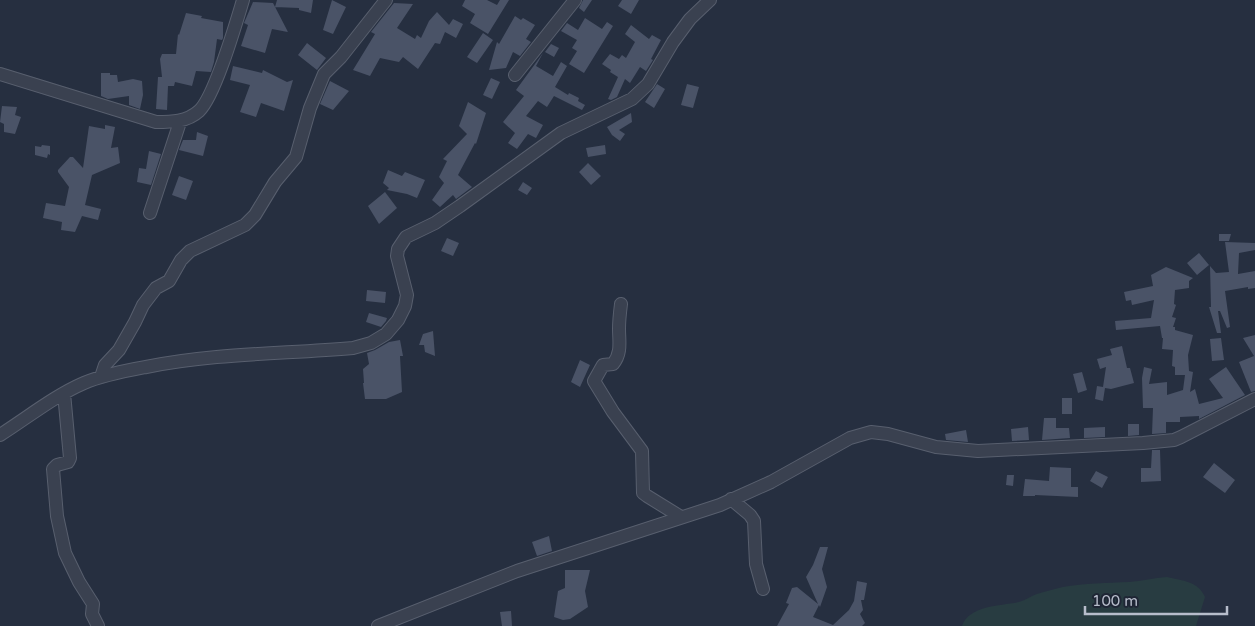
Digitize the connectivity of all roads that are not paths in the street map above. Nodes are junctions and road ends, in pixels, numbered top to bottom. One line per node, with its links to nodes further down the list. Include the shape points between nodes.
1 (243, 0): 7 (street, via 212,90 199,111)
2 (386, 0): 10 (street, via 324,74 296,157 275,182 255,215 245,225 185,255 169,281 156,288 143,305 119,350 105,365)
3 (575, 0): 6 (street)
4 (710, 0): 10 (street, via 690,19 648,84 632,99 561,133 435,223 406,237 397,256 407,295 405,306 386,334 353,348 224,355 166,362)
5 (0, 74): 7 (street, via 156,122)
6 (515, 75)
7 (180, 122): 8 (street)
8 (150, 213)
9 (620, 304): 15 (street, via 621,341 616,360 603,366 594,381 642,451 644,493)
10 (101, 377): 11 (street)
11 (64, 393): 13 (street); 17 (street, via 70,458 53,469 57,516 65,553 93,604 92,614)
12 (1255, 399): 14 (street, via 1181,438 1143,443 978,451 936,448 871,432 844,441)
13 (0, 435)
14 (732, 499): 15 (street); 16 (street, via 754,521 756,564)
15 (681, 517): 18 (street, via 517,571)
16 (763, 589)
17 (98, 626)
18 (378, 626)

